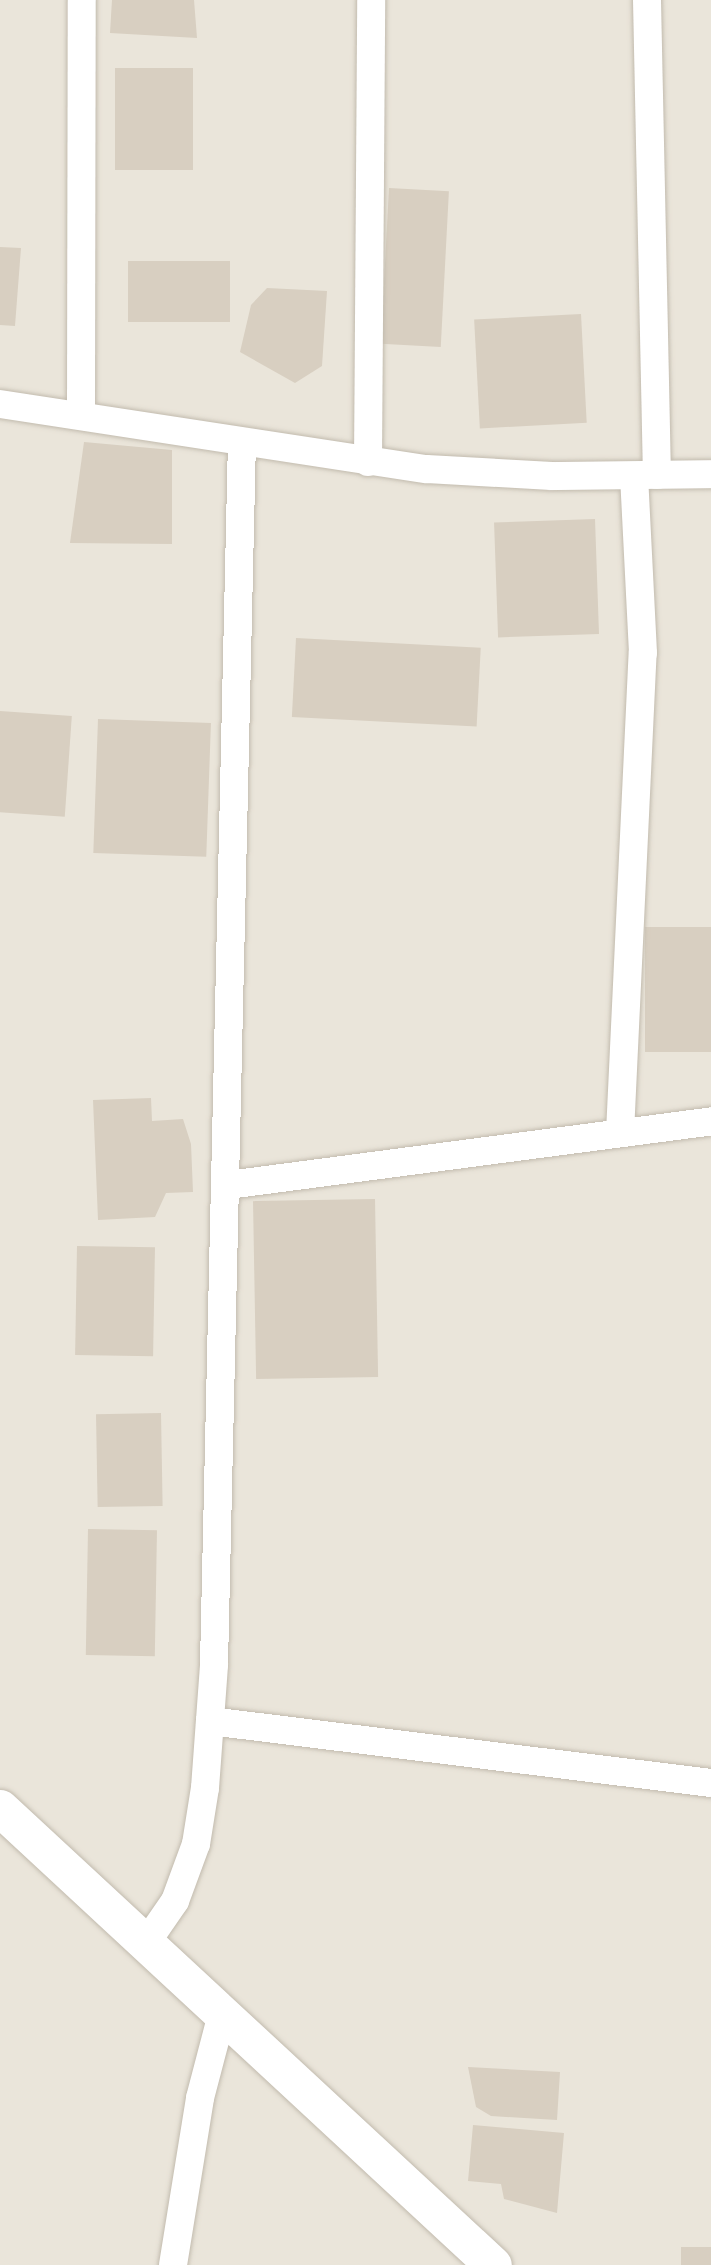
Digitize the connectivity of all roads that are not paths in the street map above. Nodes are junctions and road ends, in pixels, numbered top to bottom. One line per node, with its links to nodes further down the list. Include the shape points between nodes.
1 (82, 0): 5 (street)
2 (371, 0): 7 (street)
3 (647, 0): 9 (street)
4 (0, 404): 5 (street)
5 (81, 415): 6 (street)
6 (242, 442): 7 (street); 12 (street)
7 (368, 462): 9 (street, via 487,473)
8 (711, 474): 9 (street)
9 (645, 476): 11 (street, via 643,653)
10 (711, 1121): 11 (street)
11 (620, 1133): 12 (street)
12 (228, 1185): 13 (street)
13 (210, 1721): 14 (street); 16 (street, via 195,1844 175,1900)
14 (711, 1783)
15 (0, 1808): 16 (street)
16 (146, 1943): 17 (street)
17 (222, 2014): 18 (street, via 197,2111); 19 (street)
18 (173, 2265)
19 (493, 2265)

